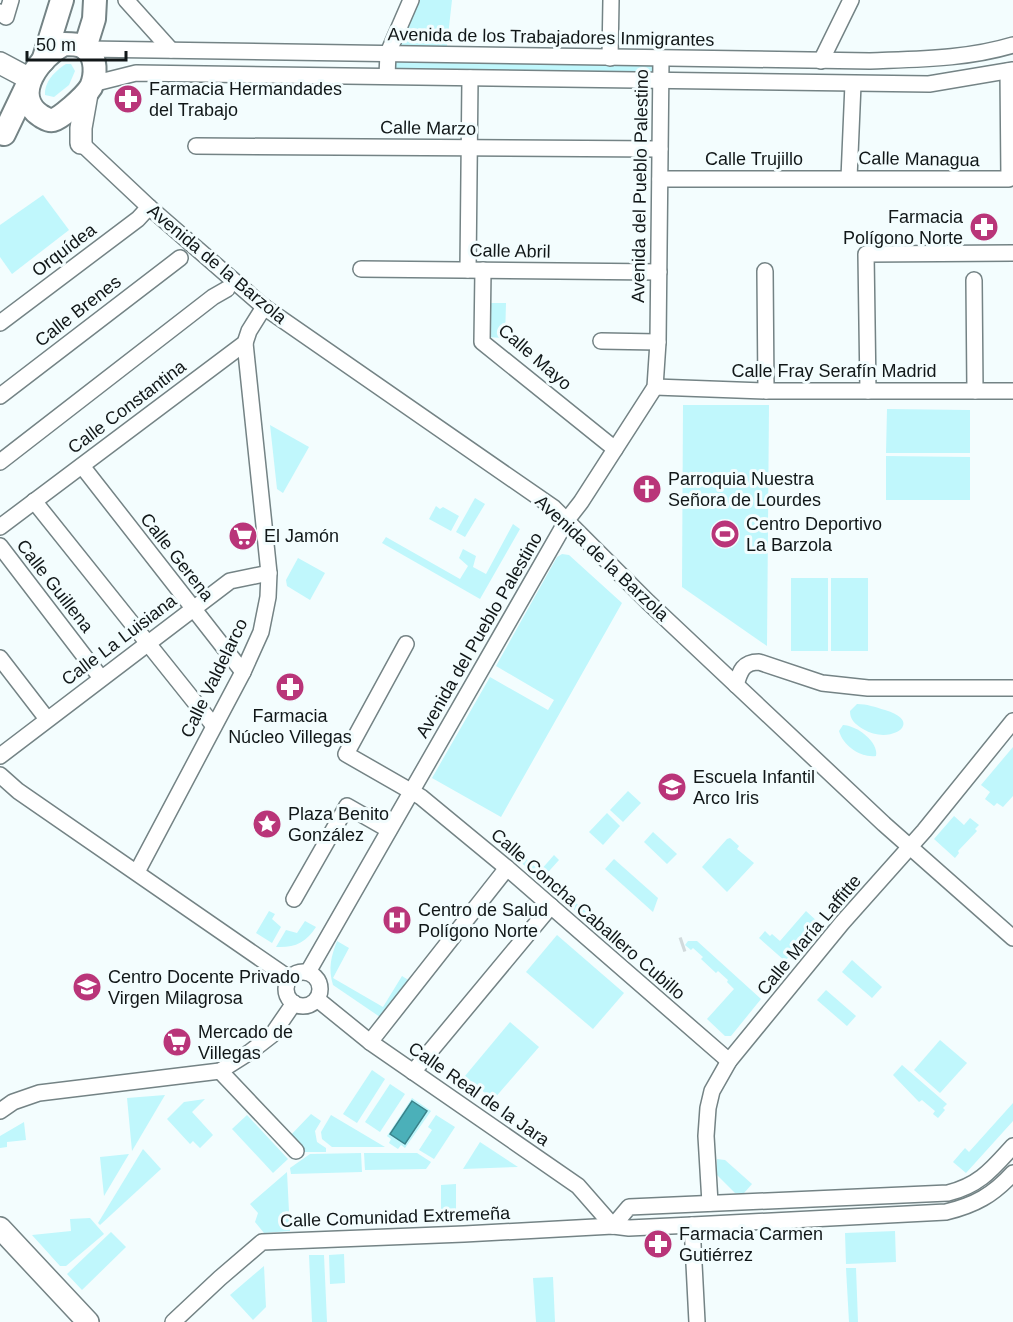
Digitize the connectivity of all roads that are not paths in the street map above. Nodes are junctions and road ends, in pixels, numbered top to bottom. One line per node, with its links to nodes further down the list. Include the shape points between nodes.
1 (11, 0): 8 (street)
2 (62, 0): 18 (main road)
3 (94, 0): 10 (main road, via 94,19)
4 (411, 0): 12 (street)
5 (611, 0): 13 (street)
6 (851, 0): 15 (street)
7 (136, 4): 11 (street)
8 (3, 15)
9 (1013, 45): 15 (street, Avenida de los Trabajadores Inmigrantes, via 938,58)
10 (86, 48): 11 (street, Avenida de los Trabajadores Inmigrantes); 18 (main road, via 64,44 54,49); 23 (main road, via 95,69)
11 (171, 50): 12 (street, Avenida de los Trabajadores Inmigrantes)
12 (388, 53): 13 (street, Avenida de los Trabajadores Inmigrantes); 19 (street)
13 (610, 58): 14 (street, Avenida de los Trabajadores Inmigrantes)
14 (661, 59): 15 (street, Avenida de los Trabajadores Inmigrantes); 21 (street, Avenida del Pueblo Palestino)
15 (821, 61)
16 (0, 63): 18 (street)
17 (1010, 70): 22 (street, via 929,84); 30 (street, Calle Managua, via 1009,179)
18 (33, 75): 24 (main road, via 27,98 38,114); 25 (main road)
19 (387, 76): 20 (street); 23 (street, via 136,73)
20 (470, 78): 21 (street); 28 (street)
21 (661, 81): 22 (street); 29 (street, Avenida del Pueblo Palestino)
22 (852, 84): 30 (street, Calle Managua)
23 (89, 89): 24 (main road, via 63,115); 26 (street)
24 (50, 120): 25 (main road); 26 (street, Avenida de la Barzola)
25 (2, 135)
26 (81, 143): 32 (street, Avenida de la Barzola)
27 (196, 146): 28 (street, Calle Marzo)
28 (470, 148): 29 (street, Calle Marzo); 36 (street)
29 (660, 149): 31 (street, Avenida del Pueblo Palestino)
30 (849, 178): 31 (street, Calle Trujillo)
31 (660, 179): 38 (street, Avenida del Pueblo Palestino)
32 (149, 207): 41 (street, Avenida de la Barzola); 42 (street, Orquídea)
33 (1013, 253): 48 (street, via 866,254)
34 (180, 258): 51 (street, Calle Brenes)
35 (361, 269): 36 (street, Calle Abril)
36 (476, 270): 38 (street, Calle Abril); 52 (street, Calle Mayo, via 482,342)
37 (765, 271): 47 (street)
38 (659, 272): 44 (street, Avenida del Pueblo Palestino)
39 (974, 280): 49 (street)
40 (227, 289): 53 (street)
41 (264, 307): 45 (street, Calle Constantina); 56 (street, Avenida de la Barzola)
42 (0, 323)
43 (601, 341): 44 (street)
44 (658, 342): 46 (street, Avenida del Pueblo Palestino)
45 (245, 343): 54 (street, Calle Constantina); 59 (street, Calle Valdelarco)
46 (655, 387): 47 (street, Calle Fray Serafín Madrid); 52 (street, Avenida del Pueblo Palestino)
47 (766, 391): 48 (street, Calle Fray Serafín Madrid)
48 (868, 391): 49 (street, Calle Fray Serafín Madrid)
49 (975, 391): 50 (street, Calle Fray Serafín Madrid)
50 (1013, 391)
51 (0, 396)
52 (615, 449): 56 (street, Avenida del Pueblo Palestino)
53 (0, 462)
54 (82, 466): 55 (street, Calle Constantina); 60 (street, Calle Gerena)
55 (34, 501): 57 (street, Calle Constantina); 61 (street)
56 (567, 520): 66 (street, Avenida de la Barzola); 73 (street, Avenida del Pueblo Palestino)
57 (0, 527)
58 (0, 546): 65 (street, Calle Guillena)
59 (269, 573): 60 (street, Calle La Luisiana, via 230,581); 64 (street, Calle Valdelarco, via 261,632)
60 (192, 608): 61 (street, Calle La Luisiana); 64 (street, Calle Gerena)
61 (147, 643): 65 (street, Calle La Luisiana); 70 (street)
62 (406, 644): 73 (street, via 346,754)
63 (0, 658): 68 (street)
64 (243, 672): 70 (street, Calle Valdelarco)
65 (101, 678): 68 (street, Calle La Luisiana)
66 (736, 685): 67 (street, via 741,669 750,662 759,662 822,683 868,688); 75 (street, Avenida de la Barzola)
67 (1013, 688)
68 (47, 719): 71 (street, Calle La Luisiana)
69 (1013, 721): 75 (street, Calle María Laffitte)
70 (214, 726): 77 (street, Calle Valdelarco)
71 (0, 756)
72 (0, 775): 77 (street)
73 (416, 795): 74 (street, Avenida del Pueblo Palestino); 76 (street, Calle Concha Caballero Cubillo)
74 (388, 830): 78 (street, via 347,806); 81 (street, Avenida del Pueblo Palestino)
75 (910, 847): 80 (street, Avenida de la Barzola); 86 (street, Calle María Laffitte)
76 (507, 868): 79 (street, Calle Concha Caballero Cubillo); 85 (street)
77 (137, 872): 82 (street)
78 (294, 899)
79 (551, 906): 86 (street, Calle Concha Caballero Cubillo); 88 (street)
80 (1013, 938)
81 (308, 972): 82 (street); 83 (street, via 319,983)
82 (290, 979): 84 (street, via 286,989)
83 (317, 999): 84 (street, via 306,1005); 85 (street, Calle Real de la Jara)
84 (294, 1003): 87 (street, via 272,1035)
85 (370, 1042): 88 (street, Calle Real de la Jara)
86 (729, 1061): 93 (street, Calle María Laffitte, via 712,1091 708,1108)
87 (220, 1071): 89 (street, via 39,1093); 91 (street)
88 (413, 1072): 95 (street, Calle Real de la Jara, via 578,1186)
89 (0, 1111)
90 (1013, 1146): 93 (street, via 985,1177 948,1193)
91 (296, 1151)
92 (1013, 1173): 94 (street, Calle Comunidad Extremeña, via 994,1193 946,1212)
93 (710, 1203): 95 (street, via 629,1207)
94 (692, 1225): 95 (street, Calle Comunidad Extremeña); 99 (street)
95 (613, 1226): 98 (street, Calle Comunidad Extremeña, via 262,1242)
96 (0, 1227): 97 (street)
97 (88, 1322)
98 (173, 1322)
99 (698, 1322)

